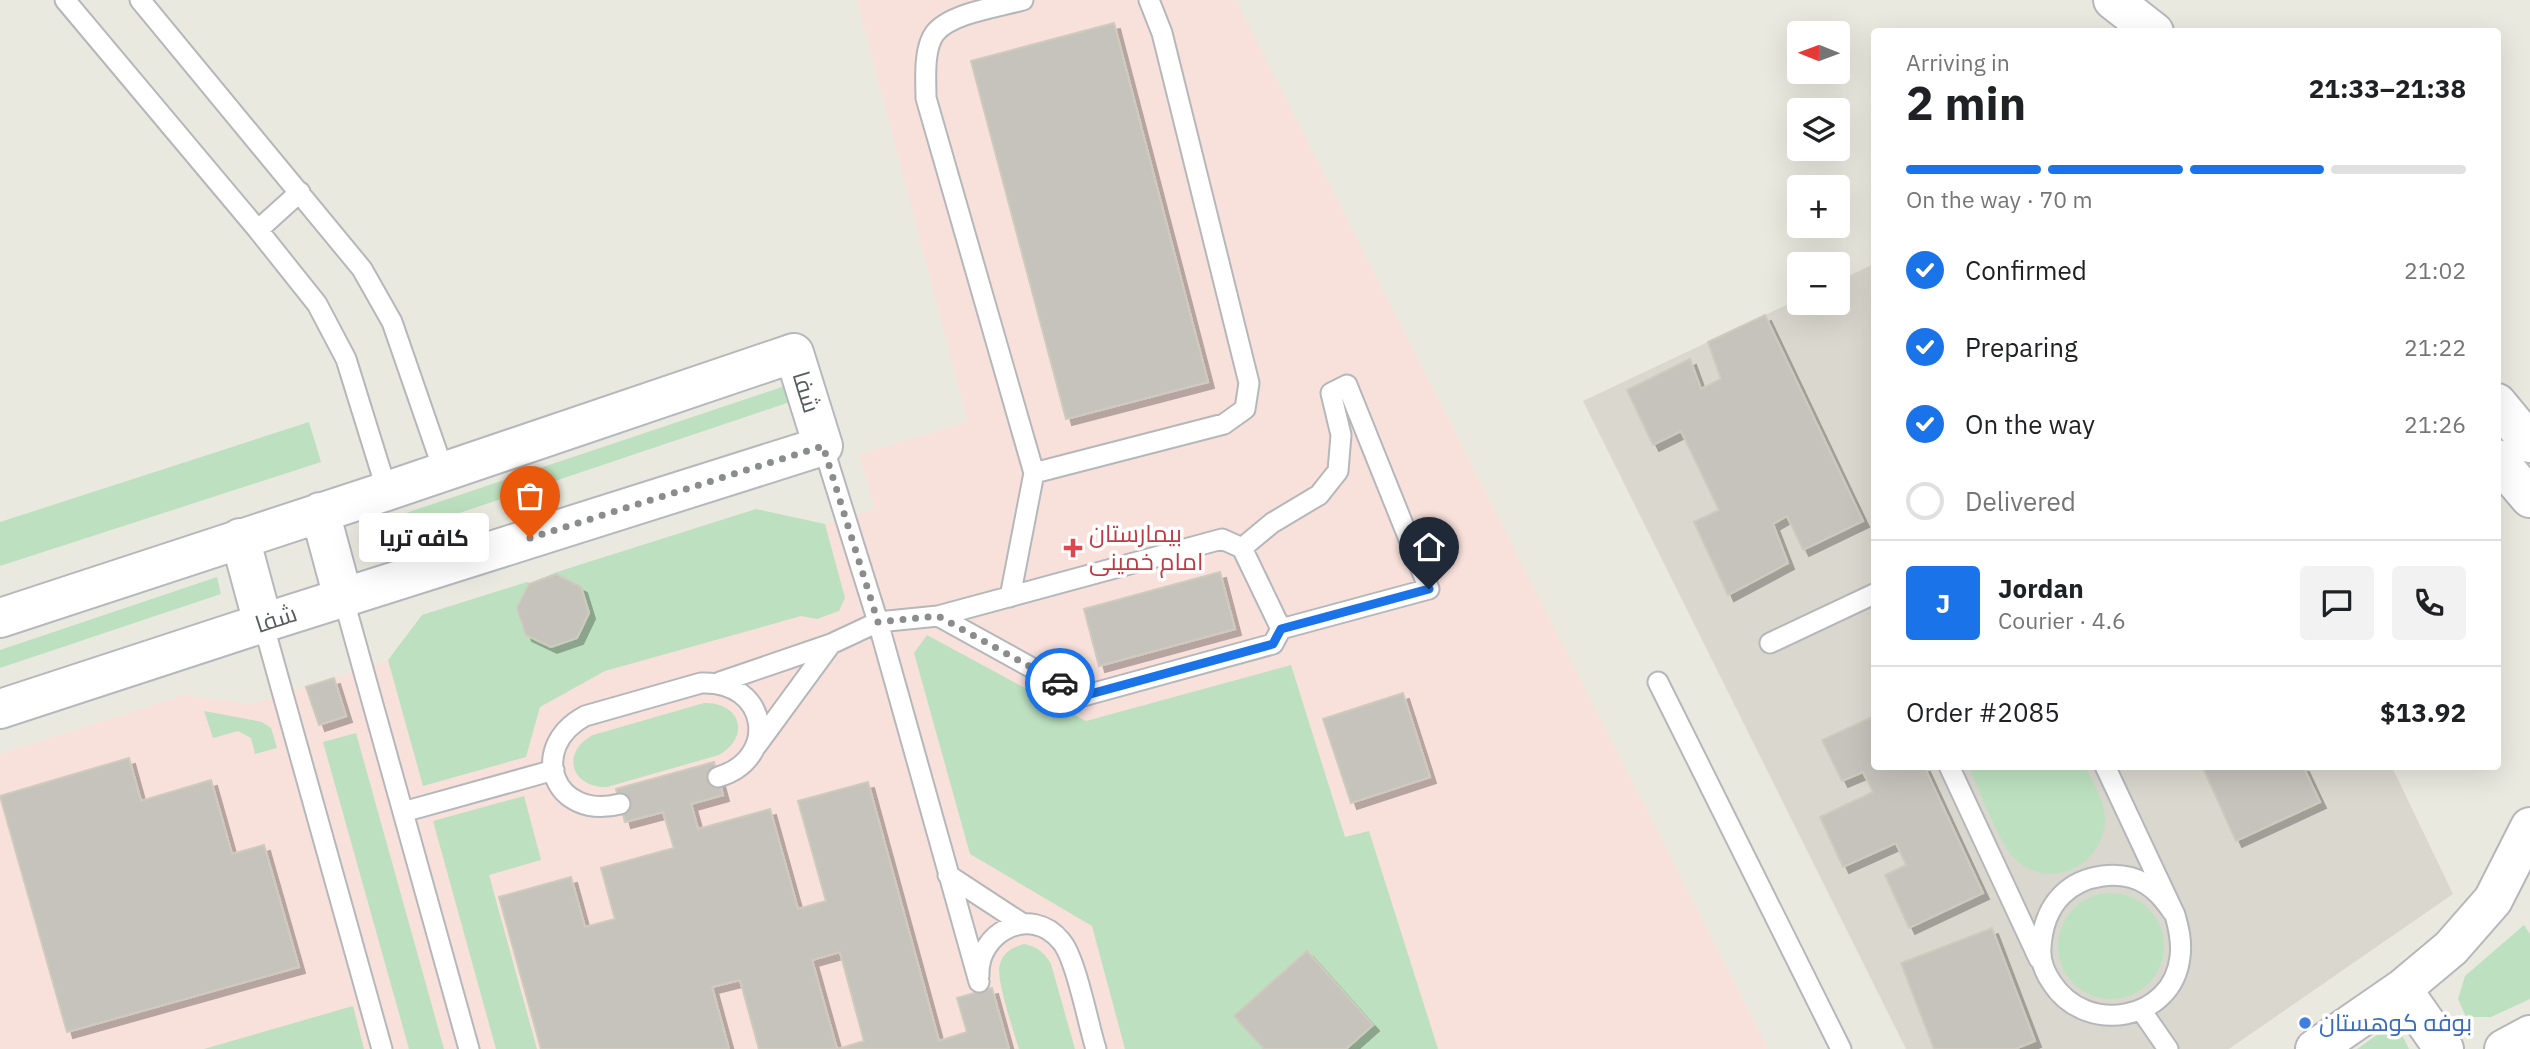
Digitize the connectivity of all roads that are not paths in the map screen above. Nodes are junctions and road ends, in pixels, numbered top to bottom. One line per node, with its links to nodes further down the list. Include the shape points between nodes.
1 (65, 0): 8 (lane)
2 (140, 0): 7 (lane)
3 (1023, 0): 14 (lane, via 954,19 935,34 926,62 926,99)
4 (1149, 0): 14 (lane, via 1162,33 1249,383 1245,409 1224,424)
5 (2113, 0): 6 (street)
6 (2149, 28)
7 (300, 192): 8 (lane); 13 (lane, via 362,269 392,322)
8 (258, 230): 15 (lane, via 317,304 345,359)
9 (2501, 408): 10 (street)
10 (2530, 443)
11 (823, 446): 13 (street, شفا, via 794,353); 21 (street, شفا); 25 (lane)
12 (2501, 464): 16 (street)
13 (444, 472): 15 (street, شفا)
14 (1034, 473): 22 (lane)
15 (387, 491): 17 (street, شفا)
16 (2530, 498)
17 (320, 512): 18 (street, شفا); 21 (street)
18 (240, 538): 24 (street, شفا); 26 (street)
19 (1242, 548): 22 (lane, via 1222,539); 27 (lane); 27 (lane, via 1272,523 1319,495 1338,471 1341,435 1331,393 1347,385 1429,589)
20 (1871, 595): 28 (lane)
21 (343, 597): 26 (street, شفا); 39 (lane)
22 (1010, 597): 23 (lane)
23 (938, 616): 25 (lane); 27 (lane, via 1083,696 1273,644)
24 (0, 618)
25 (878, 622): 29 (lane); 41 (lane)
26 (263, 623): 32 (street, شفا); 48 (lane)
27 (1281, 629)
28 (1770, 643)
29 (831, 644): 30 (lane); 33 (lane)
30 (720, 682): 33 (lane, via 739,691 754,706 759,727); 34 (lane, via 701,683 585,716 569,725 556,743)
31 (1658, 682): 51 (lane)
32 (0, 709)
33 (755, 748): 37 (lane, via 743,765)
34 (554, 770): 38 (lane, via 558,784 572,800 592,808); 39 (lane)
35 (1951, 770): 44 (lane)
36 (2107, 770): 42 (lane)
37 (718, 777)
38 (620, 804)
39 (403, 812): 49 (lane)
40 (2530, 827): 45 (street, via 2493,900 2451,948)
41 (947, 875): 43 (lane); 43 (lane, via 980,986 978,963 987,943 1002,930)
42 (2175, 915): 44 (lane, via 2145,883 2124,876 2081,882 2063,894 2049,912 2041,955); 46 (lane, via 2181,937 2177,970 2159,997)
43 (1023, 923): 50 (lane, via 1044,927 1070,956)
44 (2047, 976): 46 (lane, via 2059,994 2097,1015 2120,1016)
45 (2402, 989): 53 (street); 54 (street)
46 (2141, 1010): 52 (lane)
47 (2530, 1035): 55 (street)
48 (382, 1049)
49 (469, 1049)
50 (1096, 1049)
51 (1841, 1049)
52 (2168, 1049)
53 (2315, 1049)
54 (2444, 1049)
55 (2504, 1049)

